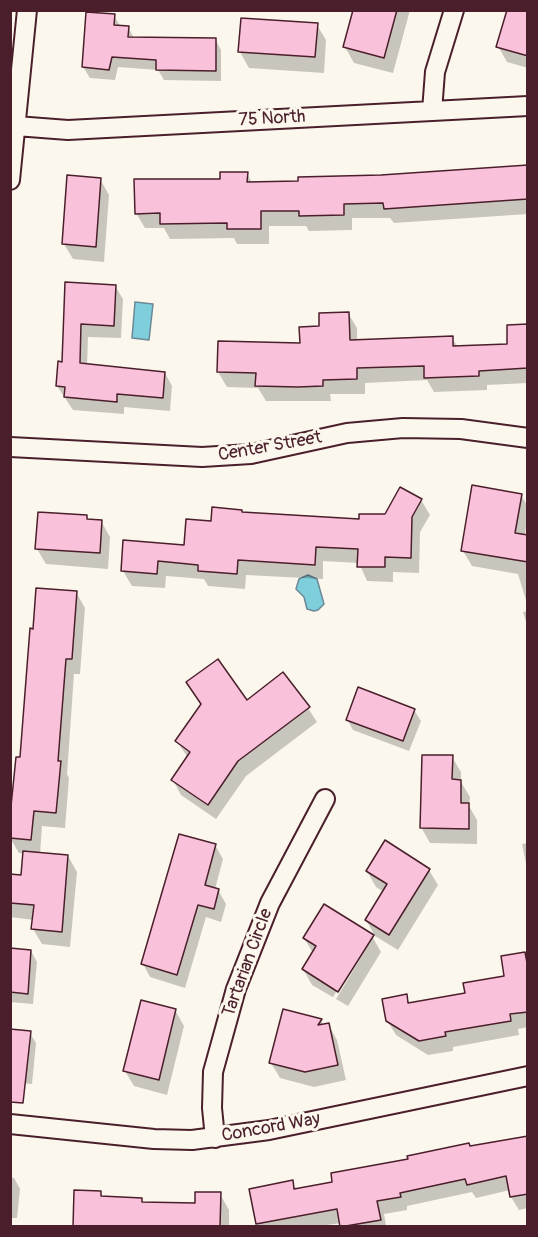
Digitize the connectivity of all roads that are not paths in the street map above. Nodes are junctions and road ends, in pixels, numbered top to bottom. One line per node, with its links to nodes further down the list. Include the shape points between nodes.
1 (27, 10): 5 (street)
2 (454, 10): 4 (street, via 435,72)
3 (528, 106): 4 (street, 75 North)
4 (432, 111): 5 (street, 75 North, via 68,130)
5 (16, 126): 6 (street)
6 (10, 180)
7 (528, 438): 8 (street, Center Street, via 461,429 403,428 347,433 251,454 202,458)
8 (10, 447)
9 (325, 800): 12 (street, Tartarian Circle, via 270,903 236,989 213,1072)
10 (528, 1076): 12 (street, Concord Way)
11 (10, 1124): 12 (street, Concord Way, via 163,1139)
12 (215, 1138)

